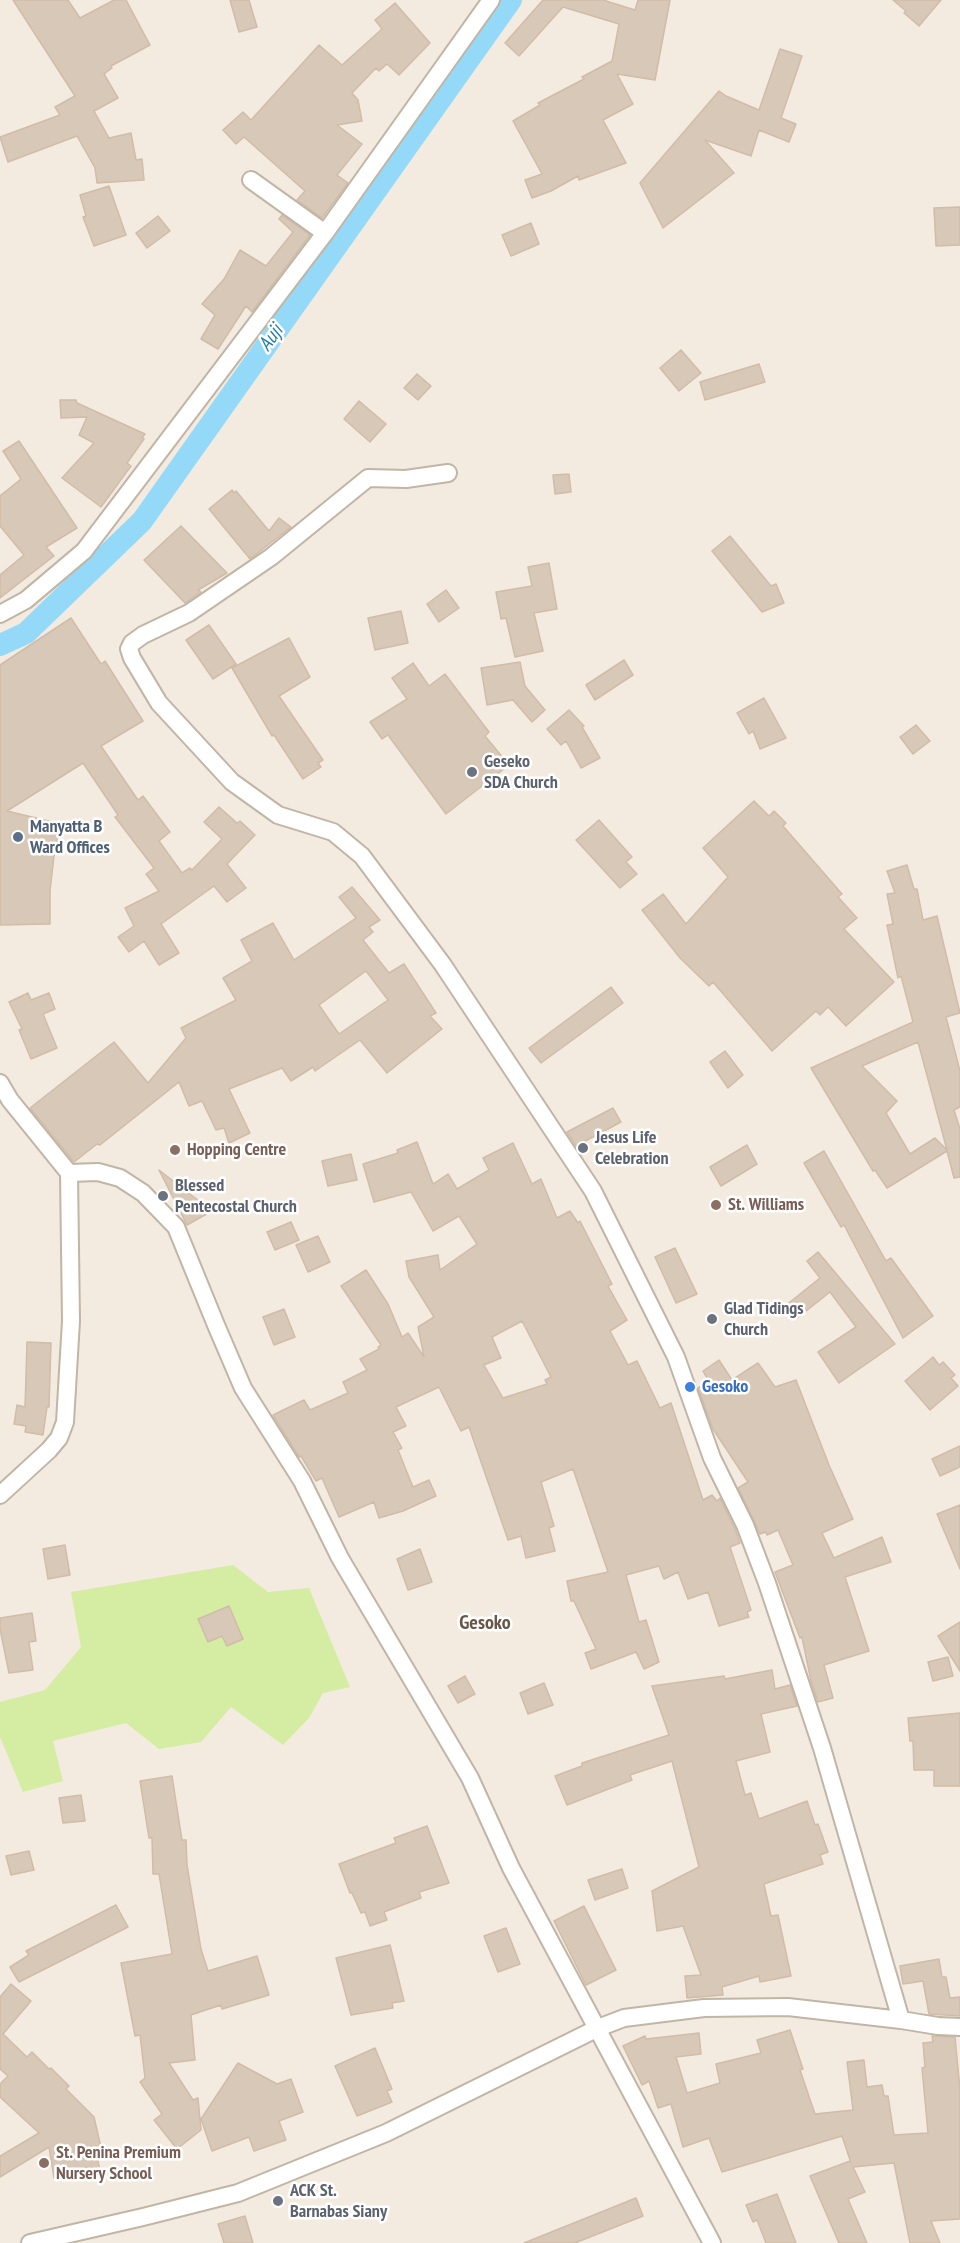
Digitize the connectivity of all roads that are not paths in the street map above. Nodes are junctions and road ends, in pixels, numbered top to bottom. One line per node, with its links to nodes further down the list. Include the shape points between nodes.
1 (491, 0): 3 (street)
2 (251, 180): 3 (street)
3 (325, 233): 5 (street, via 84,551 26,600)
4 (448, 473): 9 (street, via 406,479 368,478 272,557 189,613 132,642 129,649 159,704 232,782 278,814 333,832 362,856 443,965 593,1191 676,1357 712,1458 745,1525 767,1583 822,1748)
5 (0, 614)
6 (0, 1083): 7 (street)
7 (69, 1173): 8 (street, via 71,1321 65,1422 49,1450); 11 (street, via 98,1172 120,1178 143,1193 176,1227 243,1388 302,1480 340,1558 470,1778 511,1868)
8 (0, 1495)
9 (901, 2020): 10 (street); 11 (street, via 788,2007 705,2008 624,2018)
10 (960, 2027)
11 (598, 2028): 12 (street, via 386,2133 238,2193); 13 (street)
12 (30, 2243)
13 (712, 2243)

